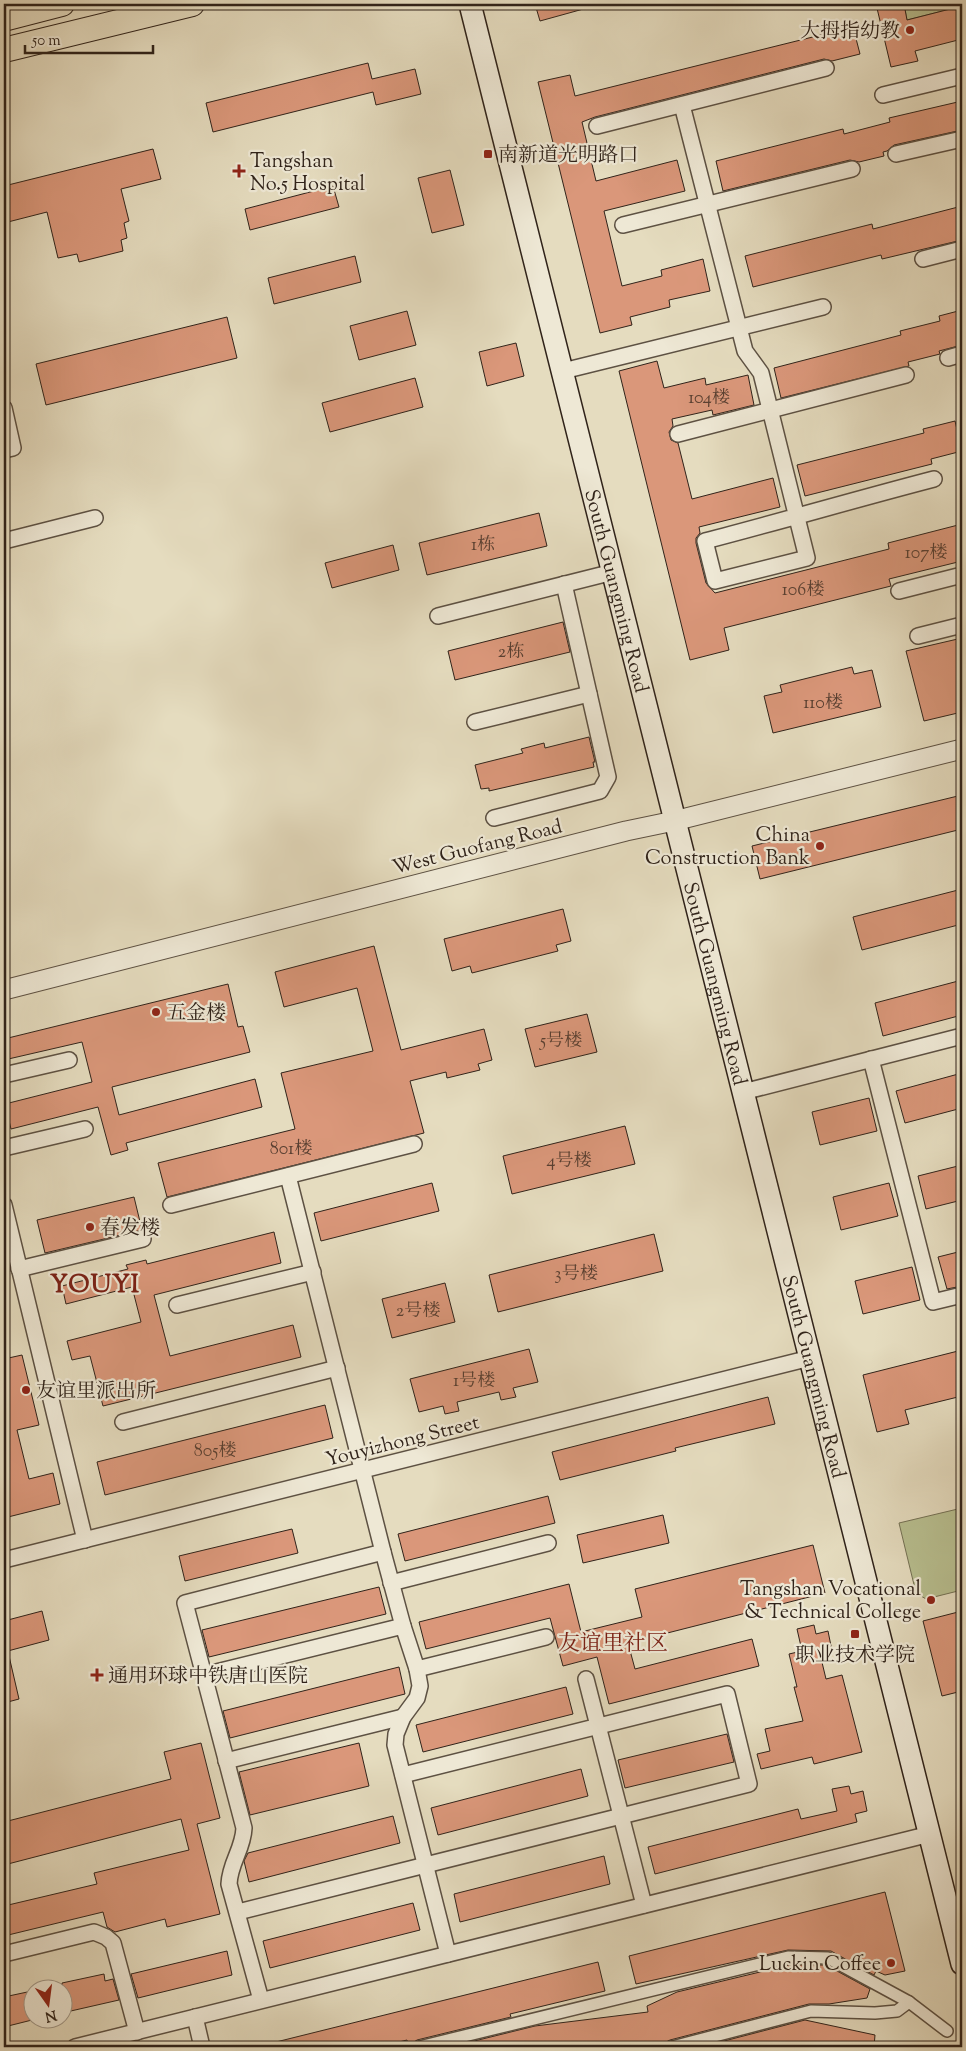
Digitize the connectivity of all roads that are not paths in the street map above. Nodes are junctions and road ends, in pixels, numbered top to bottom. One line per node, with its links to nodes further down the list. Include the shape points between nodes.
1 (62, 4): 4 (main road)
2 (192, 4): 5 (main road)
3 (470, 4): 20 (main road, South Guangming Road)
4 (4, 19)
5 (4, 50)
6 (826, 68): 9 (street)
7 (962, 76): 8 (street)
8 (882, 96)
9 (682, 105): 10 (street); 14 (street)
10 (597, 126)
11 (962, 139): 12 (street)
12 (896, 154)
13 (852, 169): 14 (street)
14 (707, 204): 15 (street); 19 (street)
15 (623, 225)
16 (962, 249): 17 (street)
17 (923, 259)
18 (823, 307): 19 (street)
19 (739, 328): 20 (street); 23 (street, via 745,351 761,373)
20 (563, 371): 30 (main road, South Guangming Road)
21 (906, 375): 23 (street)
22 (4, 408): 25 (street, via 13,448)
23 (771, 410): 24 (street); 27 (street)
24 (678, 434)
25 (4, 450)
26 (934, 479): 27 (street)
27 (798, 517): 27 (street, via 705,540 715,581 808,558)
28 (95, 518): 29 (street)
29 (4, 541)
30 (613, 572): 32 (street); 41 (main road, South Guangming Road)
31 (962, 575): 33 (street)
32 (564, 584): 34 (street); 37 (street)
33 (899, 591)
34 (438, 616)
35 (962, 625): 36 (street)
36 (918, 636)
37 (589, 694): 38 (street); 40 (street, via 608,777 600,791)
38 (475, 722)
39 (962, 749): 41 (street, West Guofang Road)
40 (494, 818)
41 (674, 821): 42 (street, West Guofang Road); 47 (main road, South Guangming Road)
42 (4, 990)
43 (962, 1036): 44 (street)
44 (871, 1059): 47 (street); 57 (street, via 933,1302)
45 (69, 1060): 46 (street)
46 (4, 1075)
47 (743, 1092): 59 (main road, South Guangming Road)
48 (85, 1129): 50 (street)
49 (414, 1144): 51 (street)
50 (4, 1148)
51 (288, 1176): 53 (street); 56 (street)
52 (4, 1205): 55 (street)
53 (171, 1205)
54 (143, 1239): 55 (street)
55 (19, 1269): 63 (street)
56 (313, 1272): 58 (street); 60 (street)
57 (962, 1295)
58 (177, 1305)
59 (810, 1358): 62 (street, Youyizhong Street); 78 (main road, South Guangming Road)
60 (337, 1368): 61 (street); 62 (street)
61 (123, 1422)
62 (364, 1470): 63 (street, Youyizhong Street); 65 (street)
63 (85, 1540): 66 (street, Youyizhong Street)
64 (548, 1543): 67 (street)
65 (383, 1552): 67 (street); 71 (street, via 185,1603)
66 (4, 1560)
67 (392, 1583): 68 (street)
68 (403, 1626): 70 (street); 71 (street)
69 (546, 1637): 70 (street)
70 (418, 1669): 73 (street, via 420,1686 417,1698)
71 (204, 1675): 75 (street)
72 (586, 1679): 74 (street)
73 (403, 1717): 75 (street); 76 (street, via 395,1745)
74 (598, 1726): 76 (street); 77 (street); 77 (street, via 727,1694 749,1784)
75 (226, 1761): 81 (street, via 244,1828 244,1841 230,1871 229,1884)
76 (403, 1775): 79 (street)
77 (621, 1816): 79 (street); 80 (street)
78 (930, 1834): 80 (street); 84 (main road, South Guangming Road)
79 (426, 1864): 81 (street); 83 (street)
80 (644, 1905): 83 (street)
81 (238, 1912): 85 (street)
82 (4, 1954): 89 (street, via 94,1932 106,1937 113,1943)
83 (448, 1954): 85 (street)
84 (962, 1964)
85 (261, 2000): 87 (street)
86 (908, 2002): 88 (street); 92 (street, via 828,1958 788,1957); 93 (street, via 897,2010 875,2013 811,2011)
87 (195, 2017): 89 (street); 91 (street)
88 (948, 2031)
89 (137, 2032): 90 (street)
90 (75, 2047)
91 (202, 2047)
92 (419, 2047)
93 (672, 2047)

